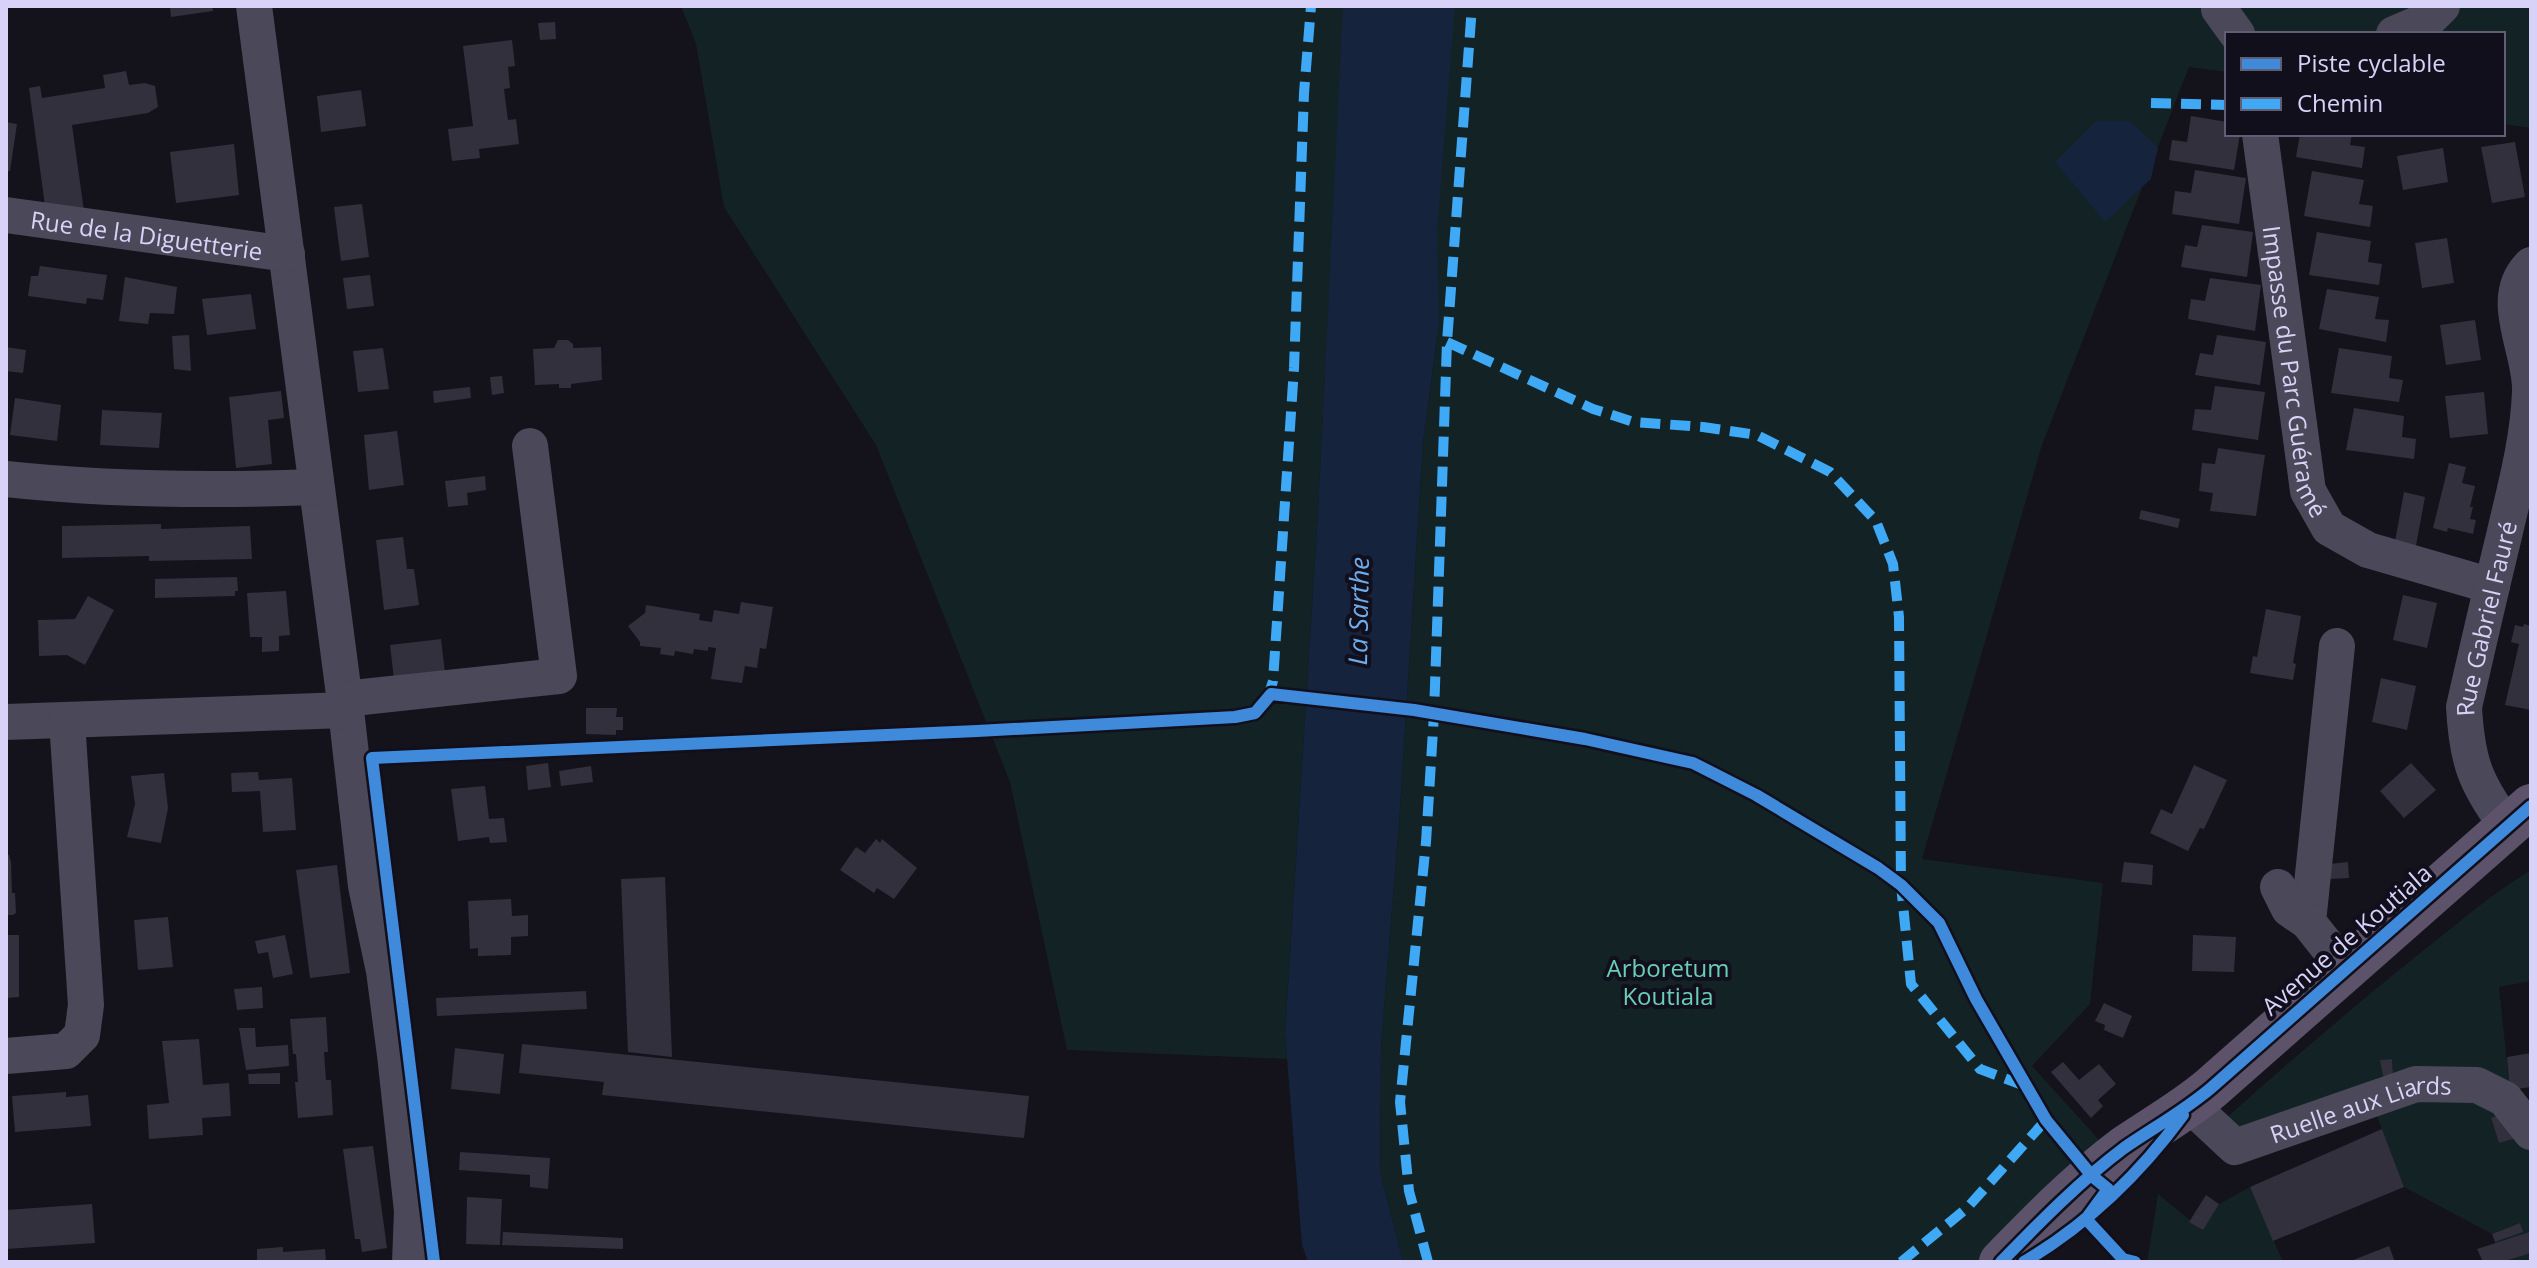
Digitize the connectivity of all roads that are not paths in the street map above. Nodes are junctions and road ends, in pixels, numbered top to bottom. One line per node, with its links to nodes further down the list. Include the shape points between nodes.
1 (254, 6): 6 (street)
2 (2442, 6): 3 (street, via 2429,19)
3 (2399, 32)
4 (2260, 136): 11 (street, Impasse du Parc Guéramé, via 2308,491 2329,528 2368,550)
5 (6, 215): 6 (street, Rue de la Diguetterie)
6 (287, 254): 10 (street)
7 (2531, 265): 11 (street, Rue Gabriel Fauré, via 2515,295 2530,387 2527,436)
8 (530, 446): 13 (street, via 559,676)
9 (6, 479): 10 (street, via 134,489)
10 (315, 487): 13 (street)
11 (2492, 586): 16 (street, Rue Gabriel Fauré, via 2464,707 2466,744 2482,791)
12 (2337, 646): 18 (street)
13 (345, 705): 14 (street); 23 (street, via 366,886 395,1055 412,1211)
14 (67, 721): 15 (street); 20 (street, via 86,1005 82,1035 66,1051)
15 (6, 722)
16 (2519, 816): 19 (main road, Avenue de Koutiala)
17 (2278, 887): 18 (street, via 2289,909)
18 (2308, 922): 19 (street)
19 (2346, 970): 21 (main road, Avenue de Koutiala)
20 (6, 1056)
21 (2190, 1105): 22 (street, Ruelle aux Liards, via 2235,1147 2416,1084 2477,1085 2505,1099); 24 (main road, Avenue de Koutiala, via 2123,1149); 25 (main road, Avenue de Koutiala, via 2113,1197)
22 (2531, 1132)
23 (410, 1262)
24 (2001, 1262)
25 (2024, 1262)

